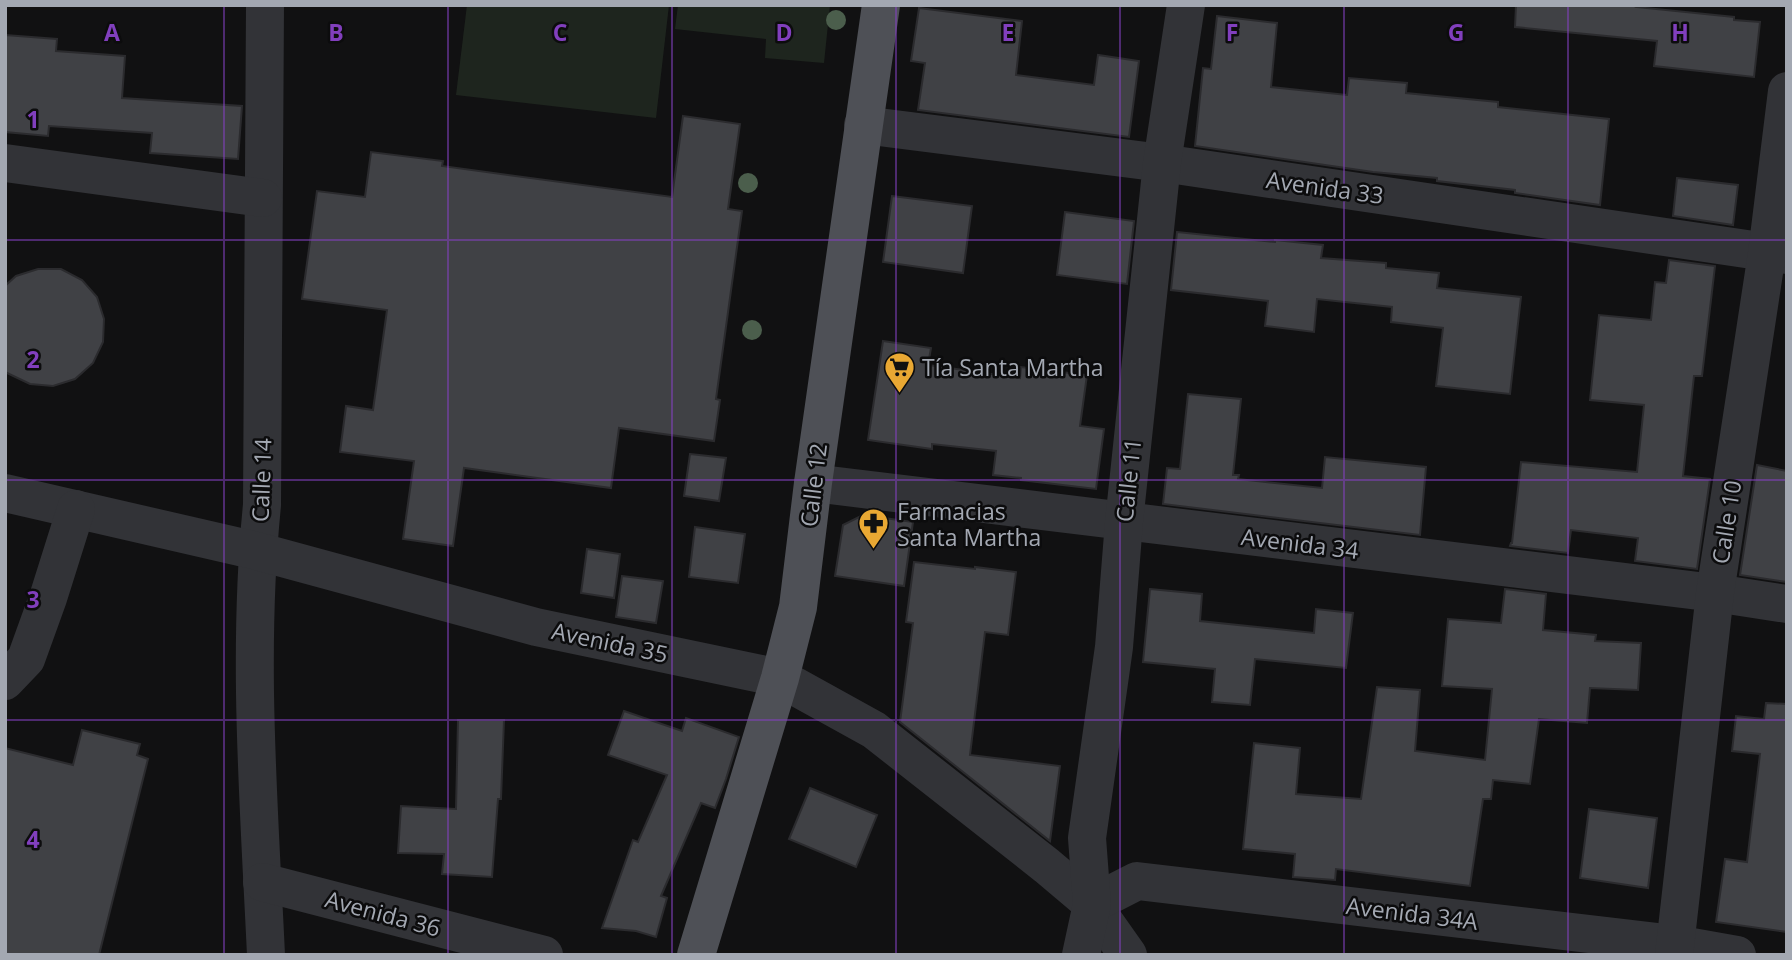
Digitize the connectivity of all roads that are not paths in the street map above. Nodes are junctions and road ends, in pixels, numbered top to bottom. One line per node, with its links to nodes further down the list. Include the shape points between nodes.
1 (265, 5): 8 (street, Calle 14)
2 (881, 5): 5 (main road, Calle 12)
3 (1186, 5): 7 (street, Calle 11)
4 (1787, 91): 9 (street, Calle 10)
5 (863, 125): 7 (street, Avenida 33); 10 (main road, Calle 12)
6 (5, 163): 8 (street)
7 (1162, 163): 9 (street, Avenida 33); 13 (street, Calle 11)
8 (264, 198): 14 (street, Calle 14, via 262,505)
9 (1777, 254): 15 (street, Calle 10)
10 (813, 483): 13 (street, Avenida 34); 17 (main road, Calle 12, via 798,607)
11 (5, 493): 12 (street, Avenida 35)
12 (76, 509): 14 (street, Avenida 35); 18 (street, via 26,659)
13 (1124, 522): 15 (street, Avenida 34); 20 (street, Calle 11, via 1114,647 1087,838)
14 (257, 551): 17 (street, Avenida 35, via 536,626); 19 (street, Calle 14, via 254,709)
15 (1715, 593): 16 (street, Avenida 34); 21 (street, Calle 10)
16 (1787, 604)
17 (779, 678): 20 (street, Avenida 35, via 874,730); 24 (main road, Calle 12)
18 (5, 681)
19 (262, 882): 22 (street, Calle 14); 23 (street, Avenida 36)
20 (1092, 904): 21 (street, Avenida 34A, via 1137,881); 25 (street, Calle 11); 26 (street, Avenida 35)
21 (1674, 949): 27 (street, Avenida 34A)
22 (266, 955)
23 (544, 955)
24 (696, 955)
25 (1081, 955)
26 (1128, 955)
27 (1737, 955)

